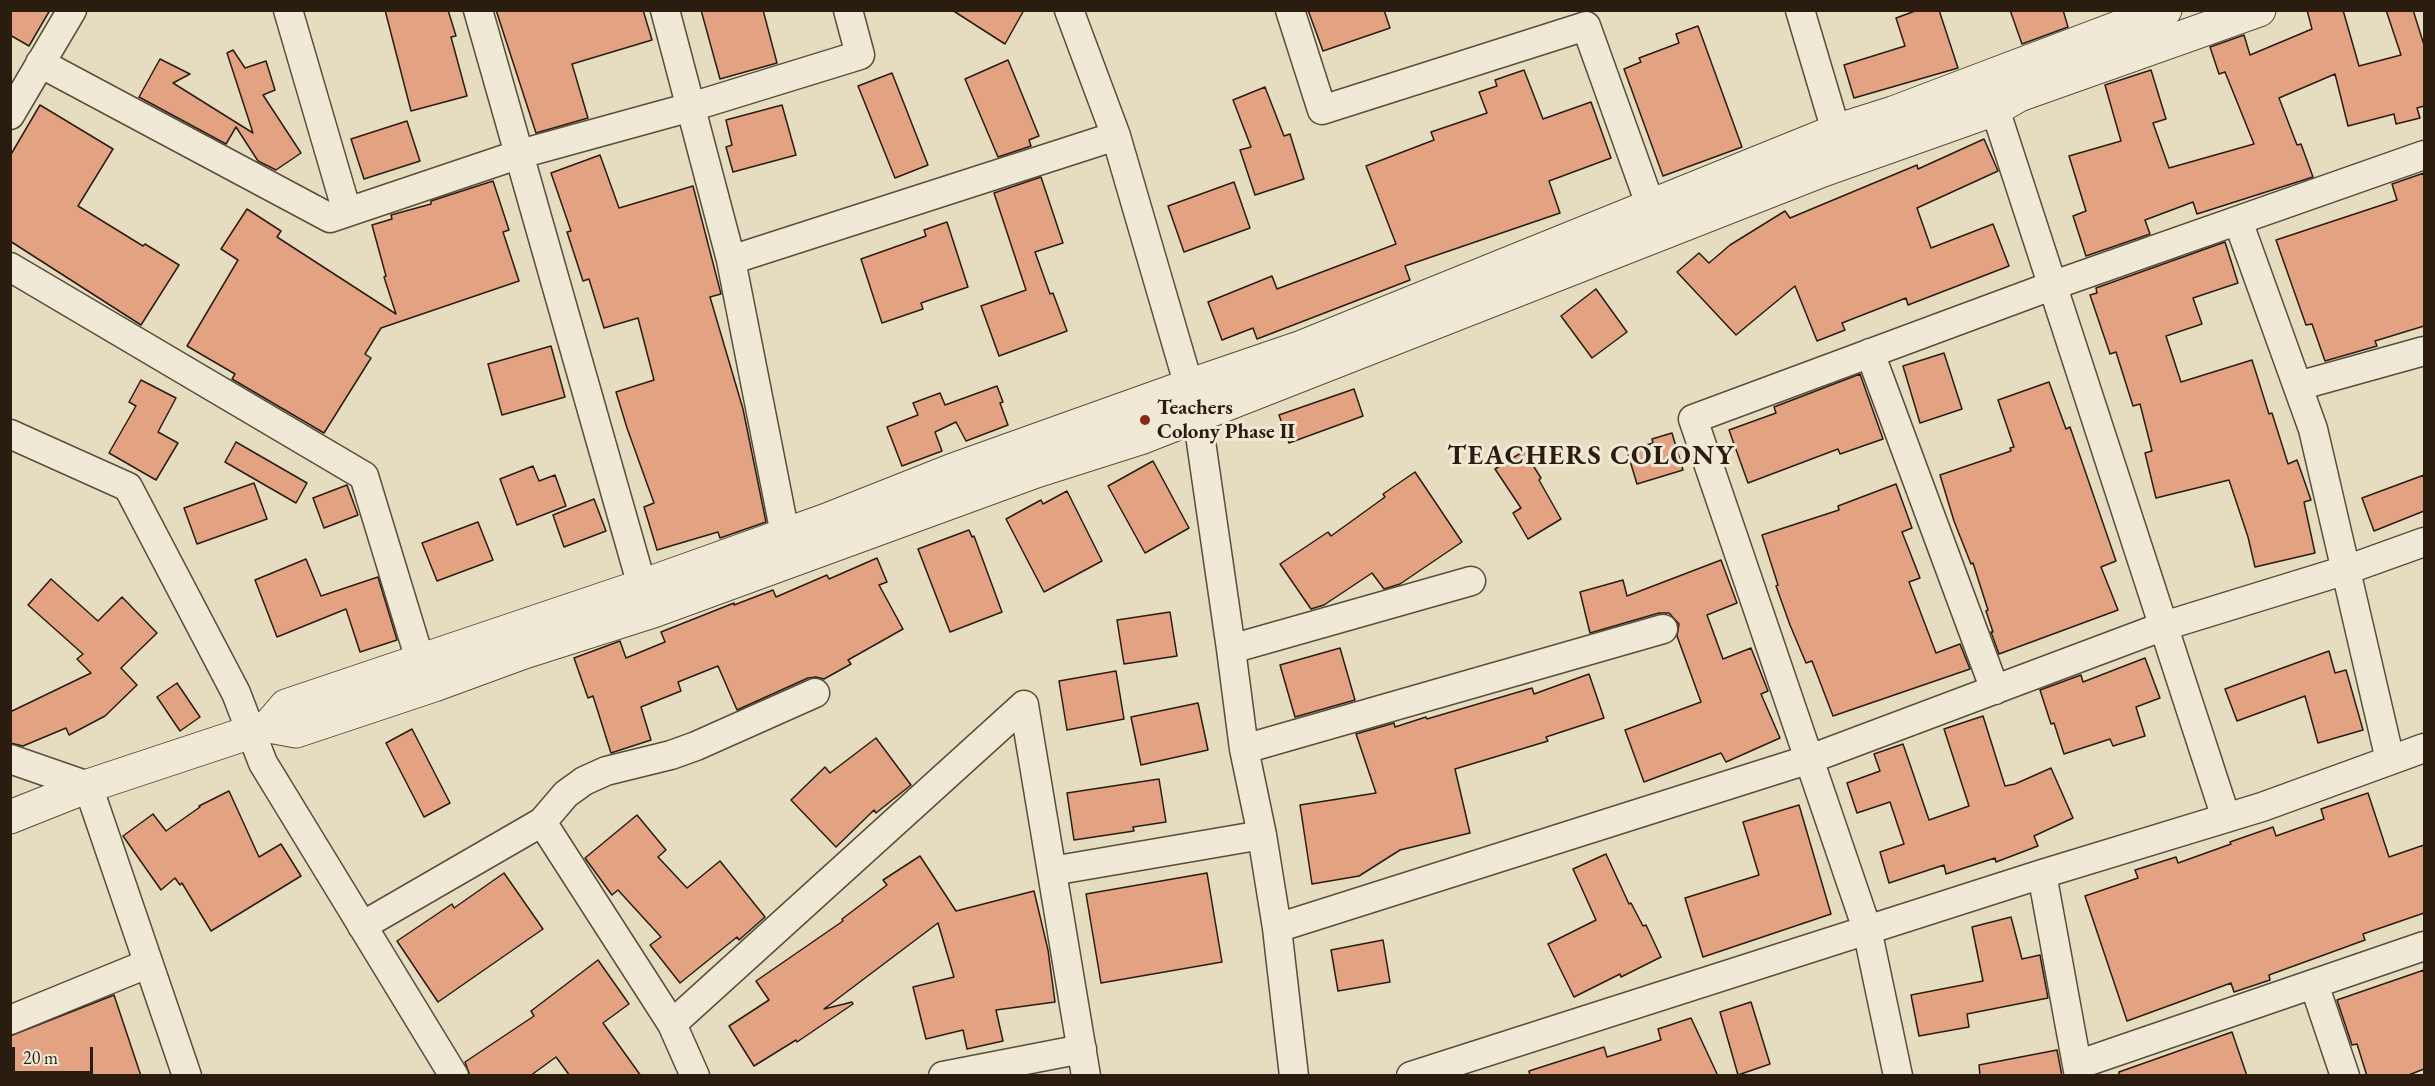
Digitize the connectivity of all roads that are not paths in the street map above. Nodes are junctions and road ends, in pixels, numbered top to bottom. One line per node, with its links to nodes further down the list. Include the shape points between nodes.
1 (72, 10): 13 (street)
2 (288, 10): 22 (street)
3 (478, 10): 19 (street)
4 (666, 10): 14 (street)
5 (848, 10): 14 (street, via 860,55)
6 (1070, 10): 18 (street)
7 (1290, 10): 11 (street, via 1322,110)
8 (1800, 10): 17 (street)
9 (2165, 10): 17 (street, via 1893,113)
10 (2259, 10): 12 (street)
11 (1584, 18): 21 (street)
12 (2184, 23): 15 (street)
13 (40, 63): 16 (street); 22 (street, via 330,218)
14 (691, 107): 19 (street); 24 (street)
15 (1995, 109): 26 (street); 30 (street, via 1823,170 1258,392)
16 (10, 116)
17 (1836, 130): 21 (street)
18 (1116, 136): 24 (street); 30 (street)
19 (520, 154): 22 (street); 36 (street)
20 (2424, 155): 23 (street)
21 (1651, 207): 30 (street, via 1302,347)
22 (347, 212)
23 (2238, 221): 26 (street); 29 (street)
24 (731, 260): 32 (street)
25 (10, 267): 40 (street, via 364,476)
26 (2054, 285): 28 (street); 37 (street)
27 (2424, 351): 29 (street)
28 (1870, 353): 41 (street); 47 (street, via 1693,419)
29 (2298, 386): 34 (street, via 2313,429)
30 (1192, 400): 32 (street, via 953,470); 39 (street); 43 (street, via 1143,437 1015,479 652,611 296,731)
31 (10, 434): 43 (street, via 128,487 236,693)
32 (785, 534): 36 (street)
33 (2424, 542): 34 (street)
34 (2346, 570): 37 (street); 48 (street)
35 (1471, 581): 39 (street)
36 (642, 586): 40 (street)
37 (2164, 627): 41 (street); 51 (street)
38 (1663, 629): 45 (street)
39 (1232, 649): 45 (street)
40 (420, 660): 43 (street, via 286,706)
41 (1995, 690): 47 (street)
42 (815, 693): 52 (street, via 696,746 584,781 566,794)
43 (261, 729): 49 (street); 56 (street, via 263,763)
44 (2424, 748): 48 (street)
45 (1244, 749): 53 (street)
46 (10, 759): 49 (street)
47 (1809, 759): 57 (street); 58 (street)
48 (2390, 760): 51 (street)
49 (88, 786): 50 (street); 60 (street)
50 (10, 817)
51 (2226, 818): 55 (street)
52 (542, 822): 56 (street); 63 (street)
53 (1262, 835): 54 (street); 57 (street)
54 (1052, 871): 63 (street, via 1024,705); 64 (street)
55 (2042, 874): 58 (street); 65 (street)
56 (362, 926): 67 (street)
57 (1277, 928): 70 (street)
58 (1867, 929): 71 (street); 72 (street)
59 (2424, 946): 61 (street)
60 (147, 964): 62 (street); 66 (street)
61 (2314, 984): 65 (street); 73 (street)
62 (10, 1020)
63 (672, 1024): 68 (street)
64 (1084, 1062): 69 (street)
65 (2078, 1070)
66 (186, 1076)
67 (454, 1076)
68 (695, 1076)
69 (943, 1076)
70 (1294, 1076)
71 (1411, 1076)
72 (1898, 1076)
73 (2345, 1076)

